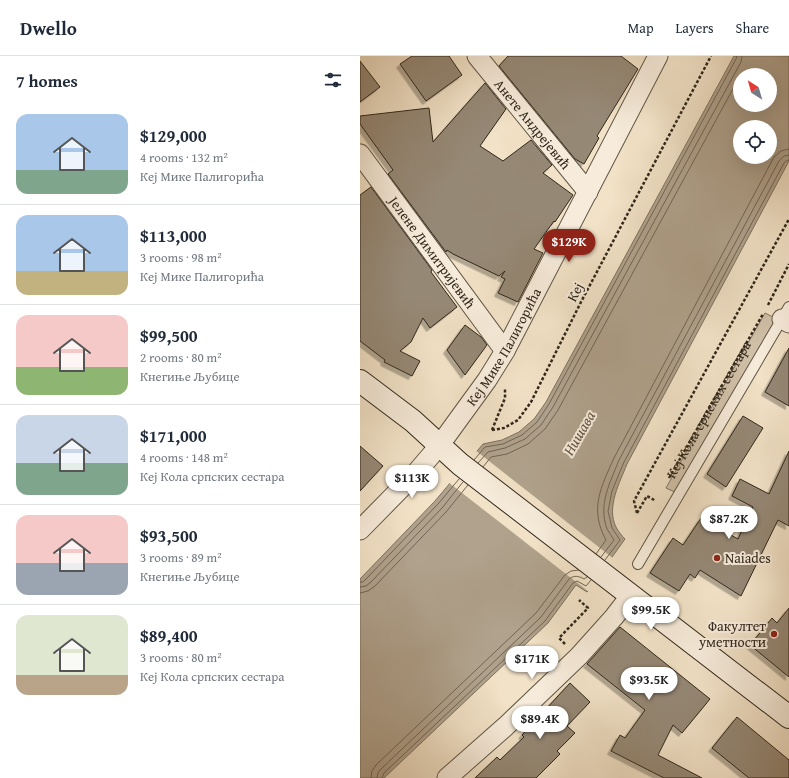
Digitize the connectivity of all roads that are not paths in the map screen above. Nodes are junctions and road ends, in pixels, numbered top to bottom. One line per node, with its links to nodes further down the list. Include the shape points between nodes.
1 (477, 56): 4 (street, Анете Андрејевић)
2 (658, 56): 4 (street, Кеј Мике Палигорића)
3 (360, 154): 6 (street, Јелене Димитријевић)
4 (588, 192): 6 (street, Кеј Мике Палигорића)
5 (787, 316): 10 (lane)
6 (505, 351): 8 (street, Кеј Мике Палигорића)
7 (360, 381): 8 (main road, via 413,421)
8 (440, 446): 9 (street, Кеј Мике Палигорића); 11 (main road)
9 (360, 530)
10 (638, 564)
11 (631, 595): 12 (main road); 13 (street, via 579,656)
12 (789, 717)
13 (447, 778)

